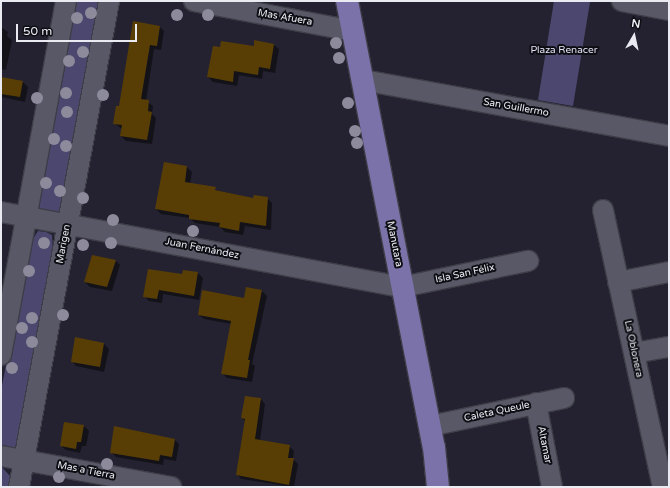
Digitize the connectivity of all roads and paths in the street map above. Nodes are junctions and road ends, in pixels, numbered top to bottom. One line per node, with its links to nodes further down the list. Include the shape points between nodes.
1 (66, 1): 12 (street)
2 (109, 1): 13 (street, Marigen)
3 (194, 1): 7 (street, Mas Afuera)
4 (347, 1): 7 (main road, Manutara)
5 (622, 1): 6 (street)
6 (669, 10)
7 (353, 30): 8 (main road, Manutara)
8 (362, 80): 9 (street, San Guillermo); 17 (main road, Manutara)
9 (669, 136)
10 (603, 210): 16 (street, La Oblonera)
11 (1, 212): 12 (street, Juan Fernández)
12 (26, 216): 13 (street, Juan Fernández); 20 (street)
13 (68, 224): 17 (street, Juan Fernández); 26 (street, Marigen)
14 (528, 261): 17 (street, Isla San Félix)
15 (669, 272): 16 (street)
16 (618, 282): 19 (street, La Oblonera)
17 (402, 287): 23 (main road, Manutara)
18 (669, 347): 19 (street)
19 (634, 353): 24 (street, La Oblonera)
20 (1, 355)
21 (564, 398): 22 (street, Caleta Queule)
22 (536, 403): 23 (street, Caleta Queule); 30 (street, Altamar)
23 (430, 426): 29 (main road, Manutara)
24 (661, 443): 31 (street, La Oblonera)
25 (1, 456): 26 (street, Mas a Tierra)
26 (24, 460): 27 (street, Marigen); 28 (street, Mas a Tierra)
27 (19, 487)
28 (171, 487)
29 (438, 487)
30 (552, 487)
31 (663, 487)

